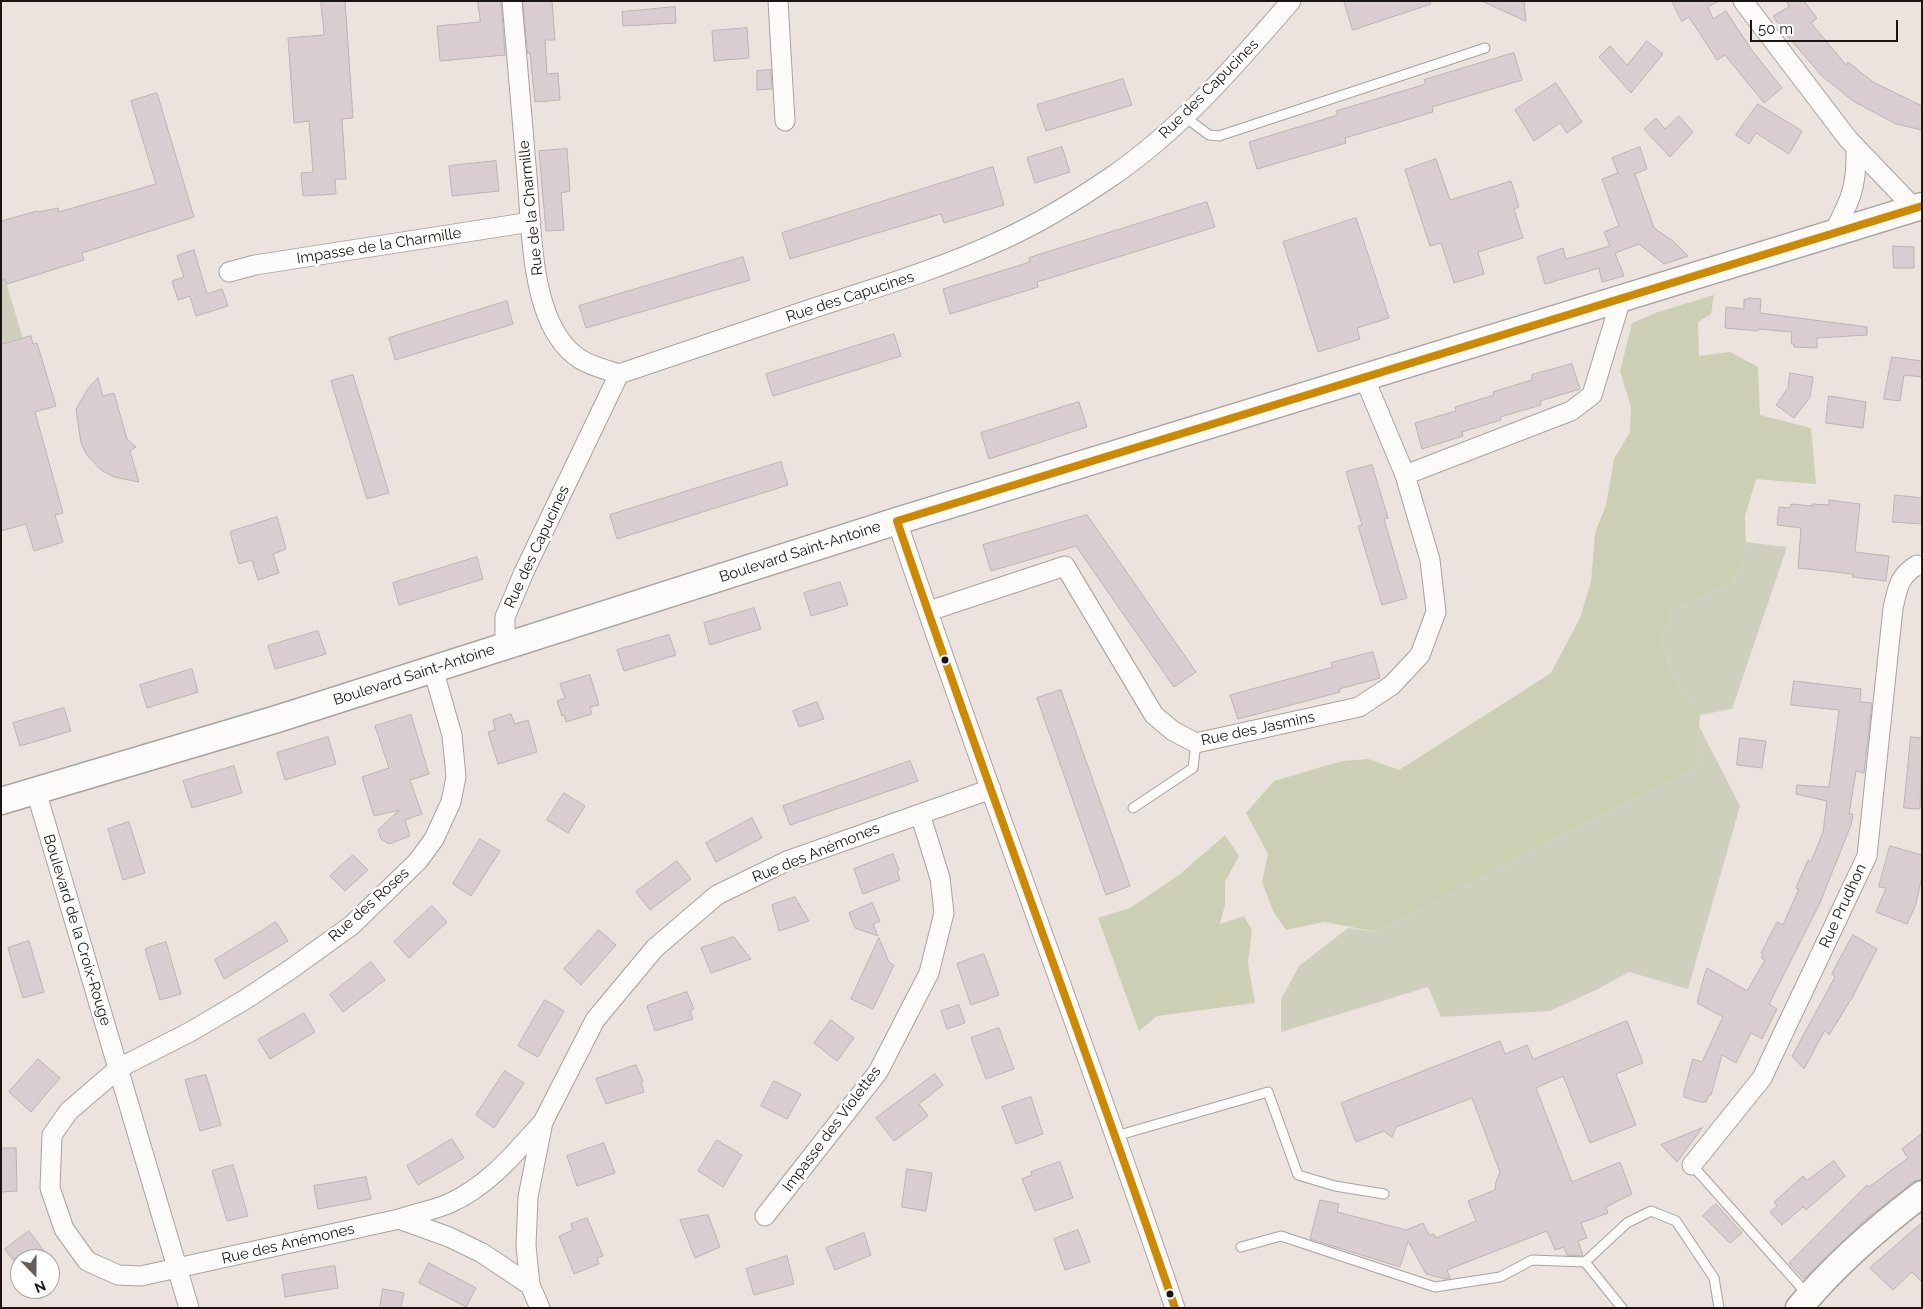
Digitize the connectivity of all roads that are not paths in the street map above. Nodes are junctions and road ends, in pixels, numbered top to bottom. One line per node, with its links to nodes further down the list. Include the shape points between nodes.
1 (512, 1): 10 (street, Rue de la Charmille)
2 (778, 1): 7 (street)
3 (1291, 1): 6 (street, Rue des Capucines, via 1247,53)
4 (1743, 1): 8 (street)
5 (1485, 48): 6 (lane, via 1219,136 1209,134)
6 (1185, 117): 14 (street, Rue des Capucines, via 1112,176 1067,206 1004,240 927,271)
7 (784, 121)
8 (1856, 148): 9 (street); 11 (street, via 1857,174 1853,192)
9 (1918, 207): 11 (street, Boulevard Saint-Antoine)
10 (531, 222): 12 (street, Impasse de la Charmille, via 255,265); 14 (street, Rue de la Charmille, via 545,308 556,334 581,361)
11 (1833, 234): 13 (street, Boulevard Saint-Antoine)
12 (229, 272)
13 (1621, 299): 15 (street, Boulevard Saint-Antoine); 16 (street, via 1592,395 1571,411)
14 (619, 374): 20 (street, Rue des Capucines, via 505,617)
15 (1364, 378): 16 (street, Rue des Jasmins); 17 (street, Boulevard Saint-Antoine)
16 (1406, 475): 22 (street, Rue des Jasmins, via 1430,560 1436,612 1420,655 1392,685 1359,707)
17 (897, 521): 19 (street); 20 (street, Boulevard Saint-Antoine)
18 (1922, 566): 31 (street, Rue Prudhon, via 1917,565 1906,572 1893,608 1867,856 1762,1078)
19 (929, 612): 22 (street, Rue des Jasmins, via 1065,566 1154,715); 23 (street)
20 (505, 645): 21 (street, Boulevard Saint-Antoine)
21 (433, 669): 24 (street, Boulevard Saint-Antoine); 28 (street, Rue des Roses, via 452,735 456,777 451,802 434,838 418,861 352,925 291,969 246,1000)
22 (1196, 743): 26 (lane, via 1193,768)
23 (991, 789): 27 (street, Rue des Anémones); 30 (street)
24 (36, 791): 25 (street, Boulevard Saint-Antoine); 28 (street, Boulevard de la Croix-Rouge)
25 (1, 801)
26 (1134, 808)
27 (920, 814): 29 (street, Rue des Anémones, via 787,861 717,895 656,948 595,1020); 34 (street, Impasse des Violettes, via 940,878 944,913 929,973 878,1072)
28 (119, 1068): 38 (street, Boulevard de la Croix-Rouge); 38 (street, via 69,1111 52,1135 50,1188 64,1229 87,1261 118,1275 141,1276)
29 (543, 1122): 35 (street, Rue des Anémones, via 507,1163 479,1186 450,1203); 39 (street, Rue des Anémones, via 528,1197 526,1246)
30 (1116, 1136): 32 (lane, via 1268,1092 1298,1175 1335,1186); 43 (street)
31 (1692, 1165): 40 (lane)
32 (1384, 1194)
33 (1922, 1194): 40 (street, via 1860,1244)
34 (765, 1216)
35 (399, 1219): 38 (street, Rue des Anémones); 39 (street, via 482,1253)
36 (1241, 1247): 37 (lane, via 1281,1236 1436,1287 1500,1277 1532,1260)
37 (1585, 1262): 44 (lane); 45 (lane, via 1627,1223 1651,1211 1676,1221 1714,1278)
38 (177, 1268): 41 (street, Boulevard de la Croix-Rouge)
39 (530, 1285): 42 (street, Rue des Anémones)
40 (1804, 1302)
41 (189, 1308)
42 (540, 1308)
43 (1175, 1308)
44 (1622, 1308)
45 (1719, 1308)

